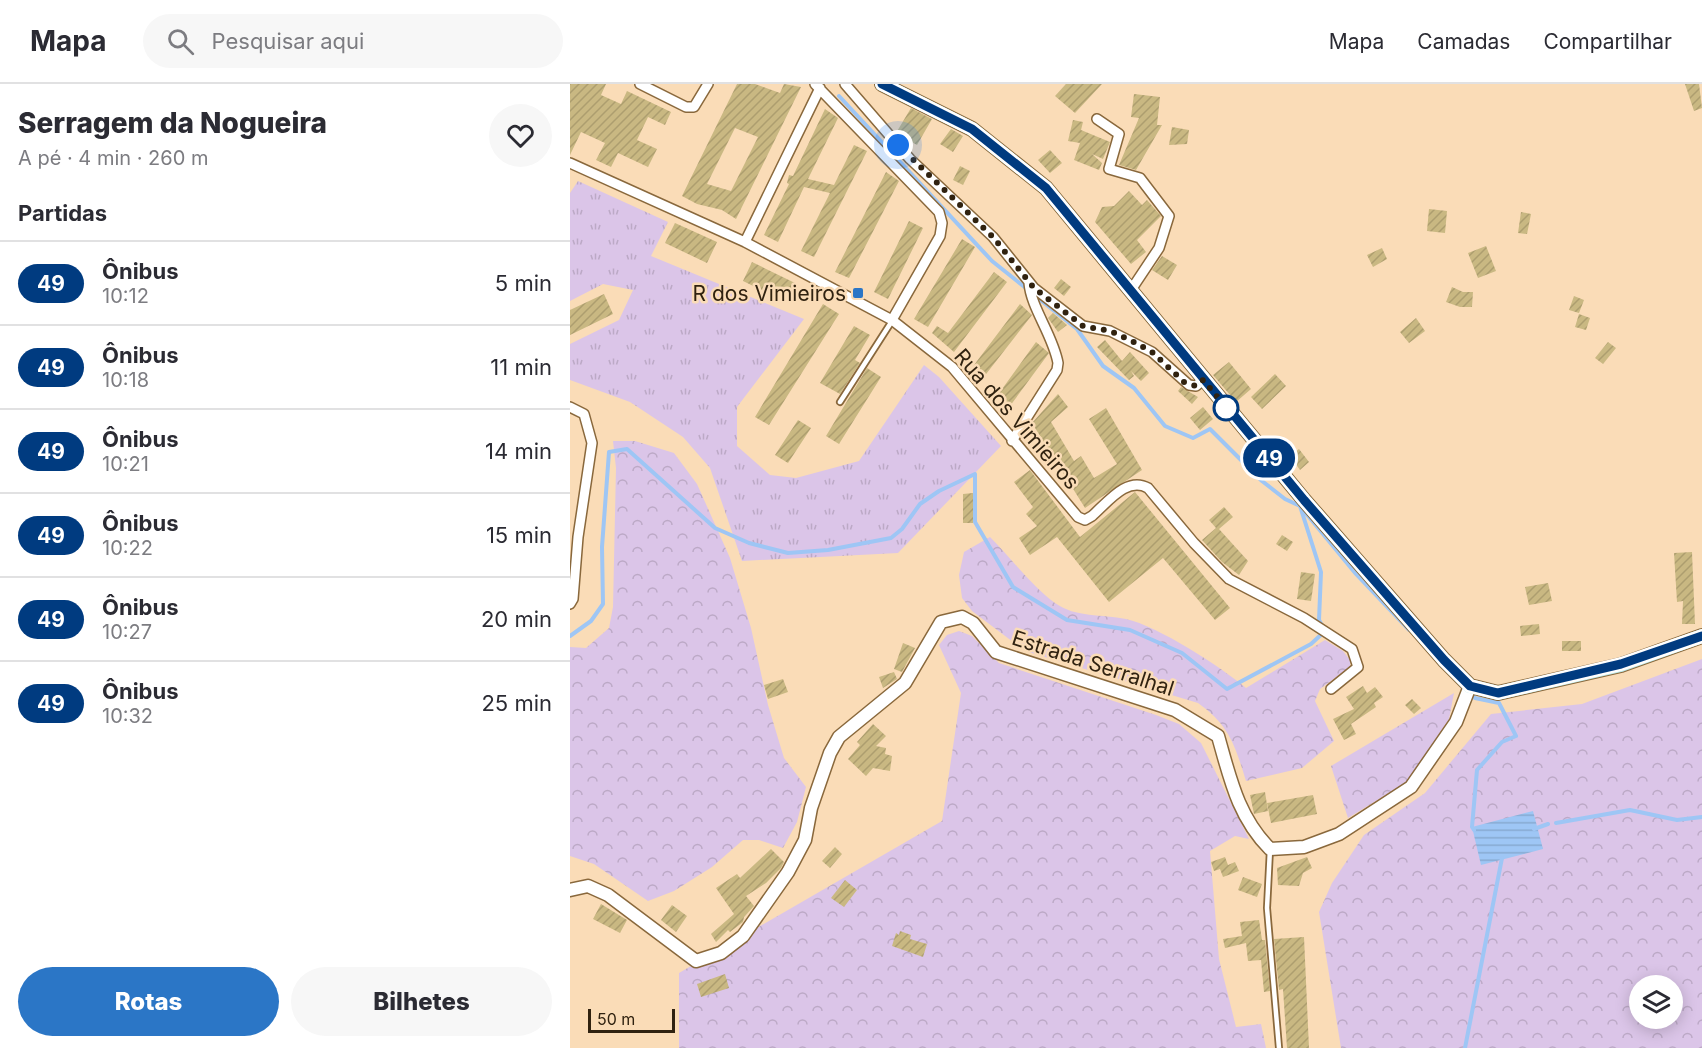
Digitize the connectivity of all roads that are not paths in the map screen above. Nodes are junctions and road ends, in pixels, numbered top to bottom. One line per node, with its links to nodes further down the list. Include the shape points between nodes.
1 (640, 84): 2 (street, via 686,107 694,107)
2 (708, 84)
3 (844, 84): 9 (street, via 910,159 993,237)
4 (882, 84): 10 (main road, via 972,129 1046,188)
5 (817, 86): 8 (street); 11 (street, via 939,212 940,236)
6 (1097, 120): 10 (street, via 1119,134 1109,169 1140,178 1170,216 1159,248)
7 (570, 163): 8 (street, Rua dos Vimieiros)
8 (745, 242): 11 (street, Rua dos Vimieiros)
9 (1029, 284): 12 (street, via 1083,326 1110,331 1152,352 1189,385 1196,386); 15 (street, via 1058,363)
10 (1131, 290): 12 (main road)
11 (892, 320): 13 (lane); 15 (street, Rua dos Vimieiros, via 952,367)
12 (1203, 380): 19 (main road)
13 (840, 402)
14 (570, 407): 16 (street, via 584,414 592,443)
15 (1012, 441): 18 (street, Rua dos Vimieiros, via 1078,518 1092,516 1130,484 1149,488 1229,579 1304,618 1352,649 1358,667)
16 (570, 604)
17 (1702, 636): 19 (main road, via 1621,664 1498,693)
18 (1331, 689)
19 (1469, 690): 20 (street, via 1455,722 1411,787 1339,834 1304,847)
20 (1270, 849): 21 (street, Estrada Serralhal, via 1253,832 1236,798 1218,736 1175,710 996,652 974,623 962,617 941,622 905,683 839,738 811,808 804,840 788,872 743,936 720,953 696,961 608,895 588,886); 22 (lane, via 1267,908)
21 (570, 890)
22 (1279, 1048)

